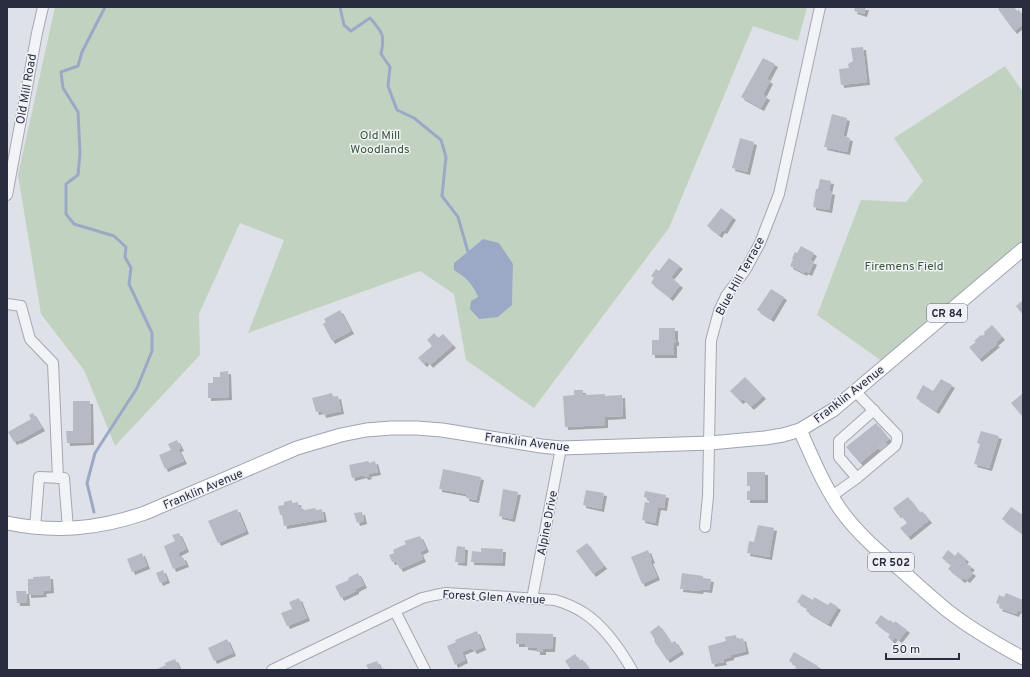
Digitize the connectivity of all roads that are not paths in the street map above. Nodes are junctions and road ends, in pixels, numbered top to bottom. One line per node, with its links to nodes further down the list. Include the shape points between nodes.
1 (43, 7): 3 (street, Old Mill Road)
2 (820, 7): 10 (street, Blue Hill Terrace, via 779,194 760,243 746,269 726,296 714,325 711,341)
3 (7, 195)
4 (1023, 248): 6 (main road, Franklin Avenue / CR 84)
5 (7, 304): 13 (street, via 21,306 30,339 53,363)
6 (855, 391): 7 (street); 8 (main road, Franklin Avenue / CR 84, via 833,410)
7 (874, 410): 9 (street, via 897,435); 14 (street, via 839,441 839,457)
8 (800, 430): 10 (main road, Franklin Avenue, via 765,438); 15 (main road, CR 502)
9 (897, 441): 12 (street); 12 (street, via 883,446)
10 (710, 443): 11 (main road, Franklin Avenue); 17 (street, Blue Hill Terrace)
11 (562, 448): 19 (main road, Franklin Avenue, via 442,430 366,430 297,448 122,521); 20 (street, Alpine Drive)
12 (878, 461): 14 (street)
13 (58, 478): 18 (street, via 39,477); 19 (street, via 64,478)
14 (857, 478): 15 (street)
15 (832, 496): 22 (main road, CR 502, via 854,527 872,546 949,611)
16 (7, 523): 18 (main road, Franklin Avenue)
17 (705, 526)
18 (35, 528): 19 (main road, Franklin Avenue)
19 (68, 529)
20 (532, 599): 21 (street, Forest Glen Avenue, via 446,593 422,598); 25 (street, Forest Glen Avenue, via 555,600 584,613 596,622 612,641)
21 (395, 611): 23 (street, Forest Glen Avenue); 24 (street)
22 (1023, 658)
23 (272, 670)
24 (425, 670)
25 (632, 670)

